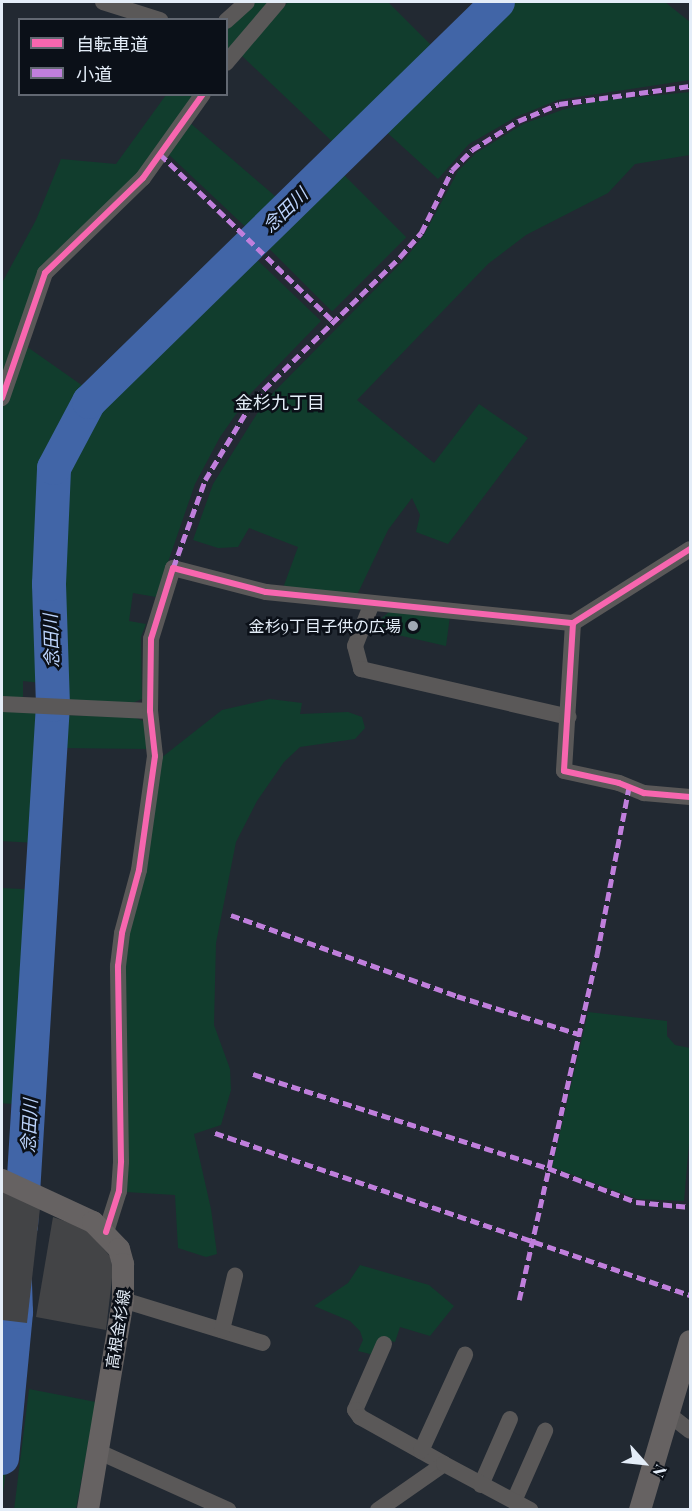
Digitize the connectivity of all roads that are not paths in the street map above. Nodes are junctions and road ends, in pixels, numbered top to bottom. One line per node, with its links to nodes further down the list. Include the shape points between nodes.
1 (103, 2): 4 (street)
2 (247, 2): 5 (street)
3 (278, 2): 6 (street)
4 (154, 18)
5 (228, 19)
6 (228, 61)
7 (202, 96): 8 (street, via 143,178 45,273)
8 (2, 398)
9 (690, 549): 11 (street)
10 (372, 603): 11 (street); 13 (street, via 266,592 173,568 151,639); 14 (street, via 355,646 361,669)
11 (573, 623): 14 (street)
12 (2, 704): 13 (street)
13 (150, 711): 17 (street, via 153,767 139,870 122,933 118,966 119,1191)
14 (569, 717): 15 (street, via 564,771 619,783 644,793)
15 (690, 797)
16 (2, 1180): 17 (street)
17 (99, 1227): 19 (street, 高根金杉線, via 119,1248)
18 (235, 1276): 20 (street)
19 (123, 1300): 20 (street); 29 (street, 高根金杉線)
20 (222, 1330): 22 (street)
21 (690, 1341): 25 (street)
22 (263, 1343)
23 (384, 1344): 30 (street, via 355,1410 360,1417)
24 (465, 1355): 30 (street)
25 (671, 1416): 28 (street); 38 (street)
26 (510, 1419): 32 (street)
27 (545, 1431): 33 (street)
28 (690, 1431)
29 (97, 1451): 34 (street, 高根金杉線); 35 (street)
30 (421, 1451): 31 (street)
31 (444, 1464): 32 (street); 36 (street)
32 (481, 1485): 33 (street)
33 (514, 1501): 37 (street)
34 (88, 1509)
35 (228, 1509)
36 (378, 1509)
37 (530, 1509)
38 (640, 1509)

